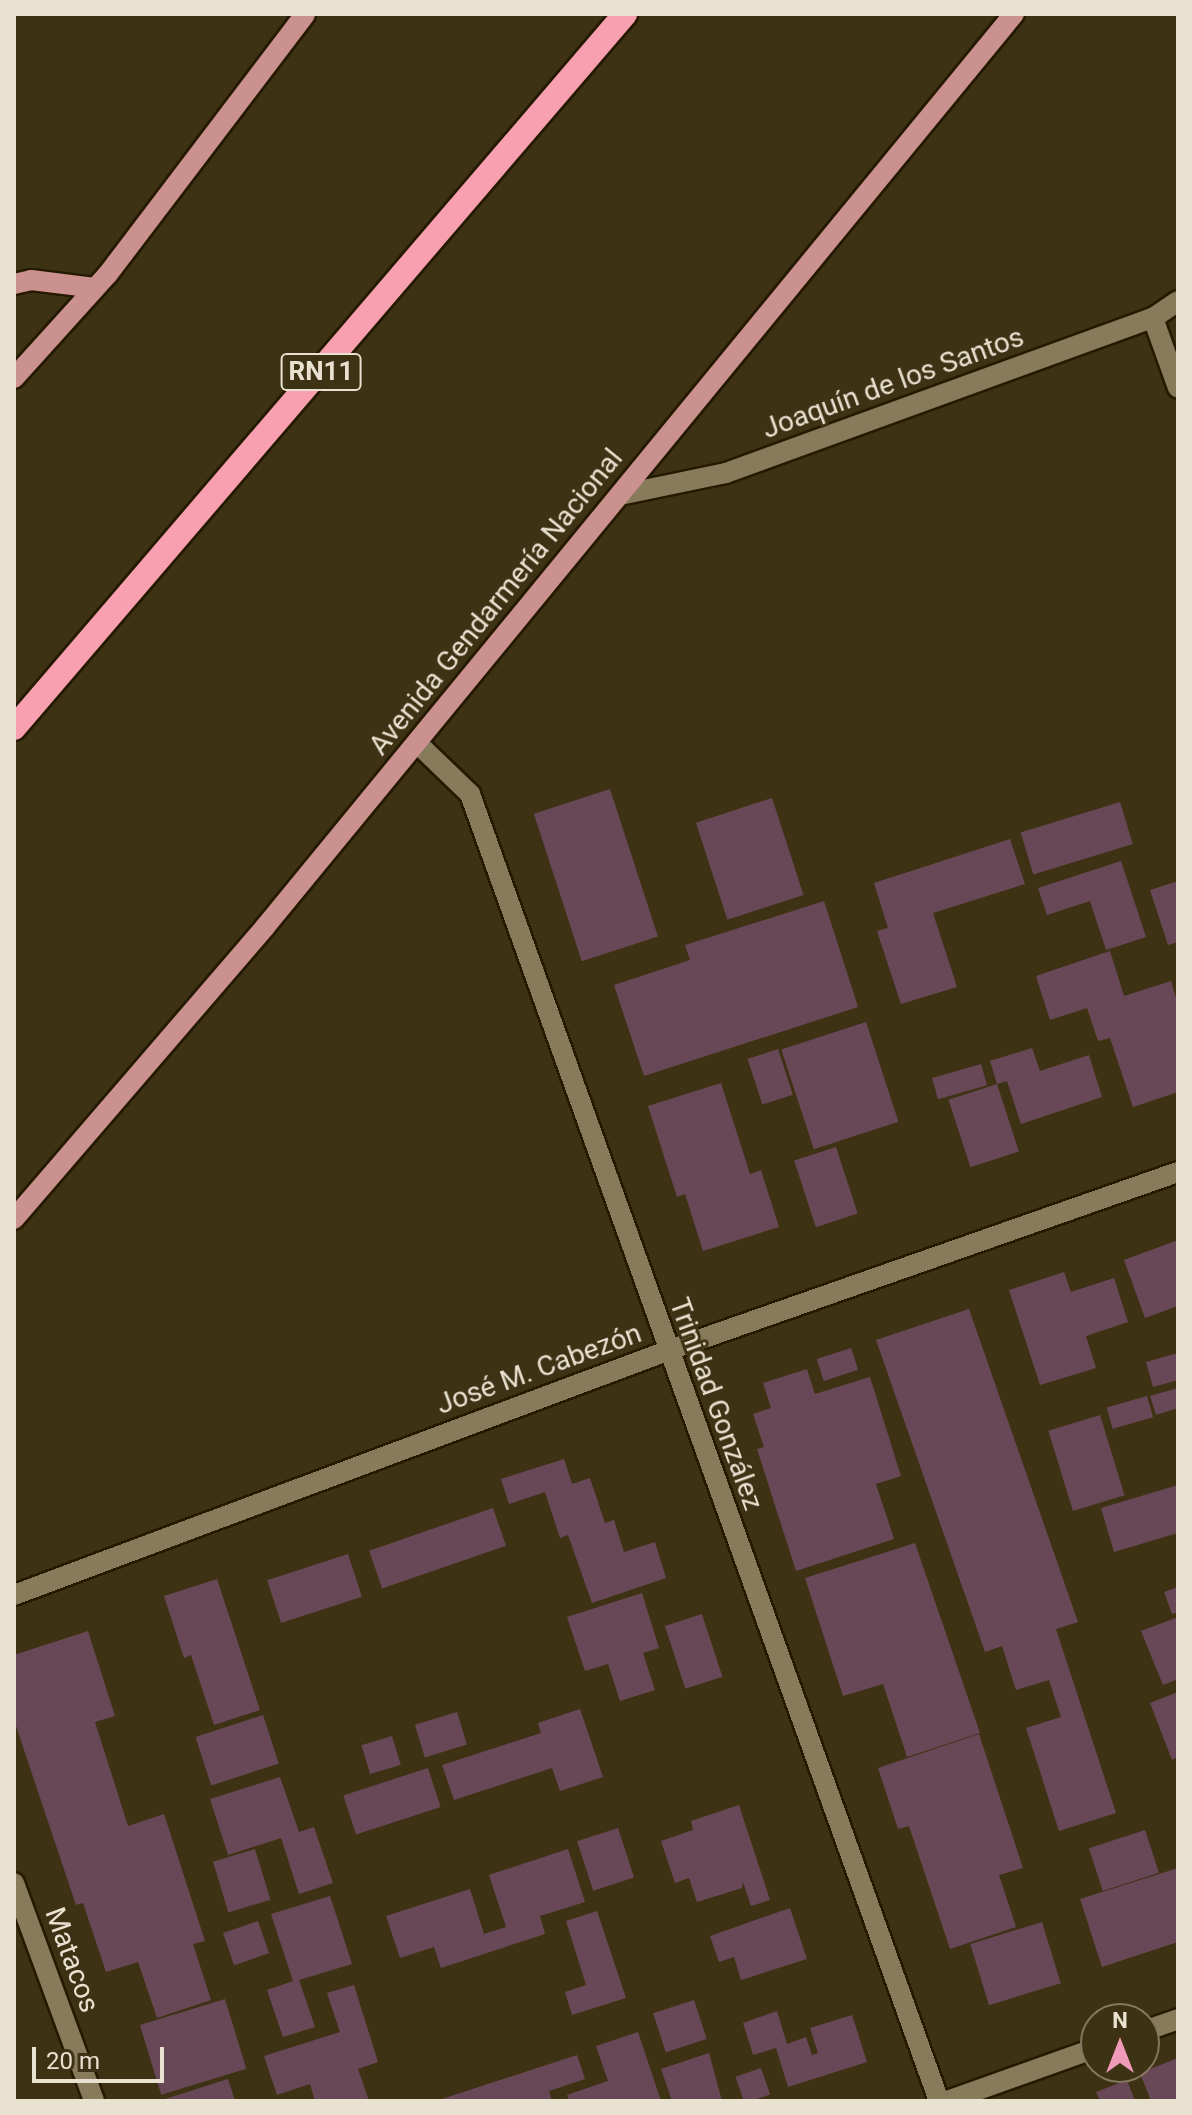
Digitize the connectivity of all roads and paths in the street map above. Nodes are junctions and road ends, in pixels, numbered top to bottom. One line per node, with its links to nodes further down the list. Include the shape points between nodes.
1 (305, 14): 5 (main road)
2 (625, 14): 11 (highway, RN11)
3 (1014, 14): 10 (main road, Avenida Gendarmería Nacional)
4 (14, 284): 5 (main road, via 31,280)
5 (95, 288): 8 (main road)
6 (1178, 301): 7 (street, Joaquín de los Santos)
7 (1153, 318): 9 (street); 10 (street, Joaquín de los Santos, via 726,473)
8 (14, 378)
9 (1178, 388)
10 (620, 495): 12 (main road, Avenida Gendarmería Nacional)
11 (14, 728)
12 (417, 743): 14 (main road, Avenida Gendarmería Nacional); 15 (street, Trinidad González, via 470,794)
13 (1178, 1172): 15 (street, José M. Cabezón)
14 (14, 1219)
15 (667, 1351): 16 (street, José M. Cabezón); 20 (street, Trinidad González)
16 (14, 1595)
17 (14, 1883): 19 (street, Matacos)
18 (1080, 2054): 21 (street)
19 (94, 2101)
20 (939, 2101)
21 (947, 2101)

